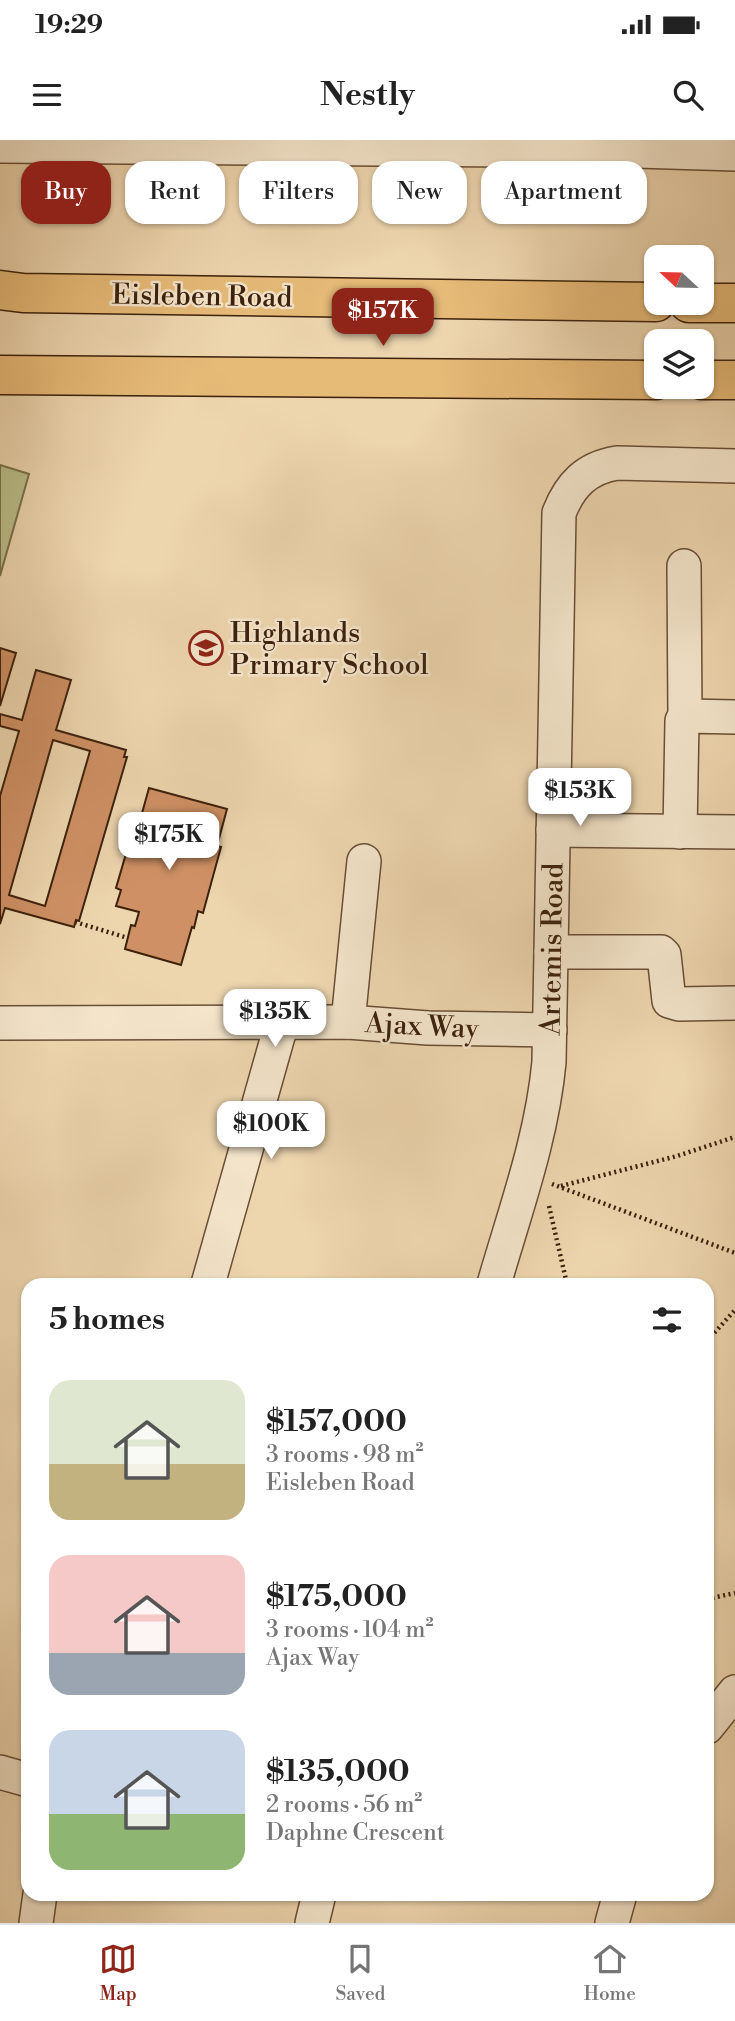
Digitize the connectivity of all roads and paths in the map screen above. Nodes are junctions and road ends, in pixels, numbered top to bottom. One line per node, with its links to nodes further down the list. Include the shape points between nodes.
1 (66, 143): 2 (street); 4 (street)
2 (251, 144): 3 (street)
3 (440, 145): 5 (street)
4 (0, 146)
5 (637, 146): 6 (street)
6 (735, 154)
7 (0, 290): 8 (main road, Eisleben Road)
8 (644, 302)
9 (714, 303): 10 (main road)
10 (735, 303)
11 (0, 375): 12 (main road)
12 (644, 380)
13 (714, 380): 14 (main road)
14 (735, 380)
15 (735, 466): 19 (street, Artemis Road, via 617,463 585,474 565,497 559,513)
16 (684, 566): 18 (street)
17 (735, 717): 18 (street)
18 (685, 718): 20 (street, via 680,726)
19 (553, 830): 20 (street); 25 (street, Artemis Road)
20 (680, 832): 21 (street)
21 (735, 832)
22 (364, 861): 28 (street)
23 (75, 922): 24 (path)
24 (128, 937)
25 (551, 952): 26 (street, via 661,952 669,1001); 30 (street, Artemis Road)
26 (735, 1003)
27 (282, 1022): 28 (street, Ajax Way); 29 (street, Ajax Way); 36 (street)
28 (348, 1022): 30 (street, Ajax Way)
29 (0, 1023)
30 (550, 1030): 37 (street, Artemis Road, via 545,1098)
31 (735, 1137): 33 (path)
32 (544, 1181): 33 (path)
33 (559, 1187): 35 (path)
34 (547, 1194): 38 (path)
35 (735, 1253)
36 (210, 1278)
37 (496, 1278)
38 (566, 1278)
39 (735, 1310): 40 (path)
40 (714, 1333)
41 (735, 1593): 42 (path)
42 (714, 1598)
43 (735, 1692): 44 (street)
44 (714, 1718)
45 (0, 1772): 46 (street)
46 (21, 1778)
47 (39, 1901): 50 (street)
48 (317, 1901): 51 (street)
49 (618, 1901): 52 (street)
50 (36, 1923)
51 (312, 1923)
52 (612, 1923)

